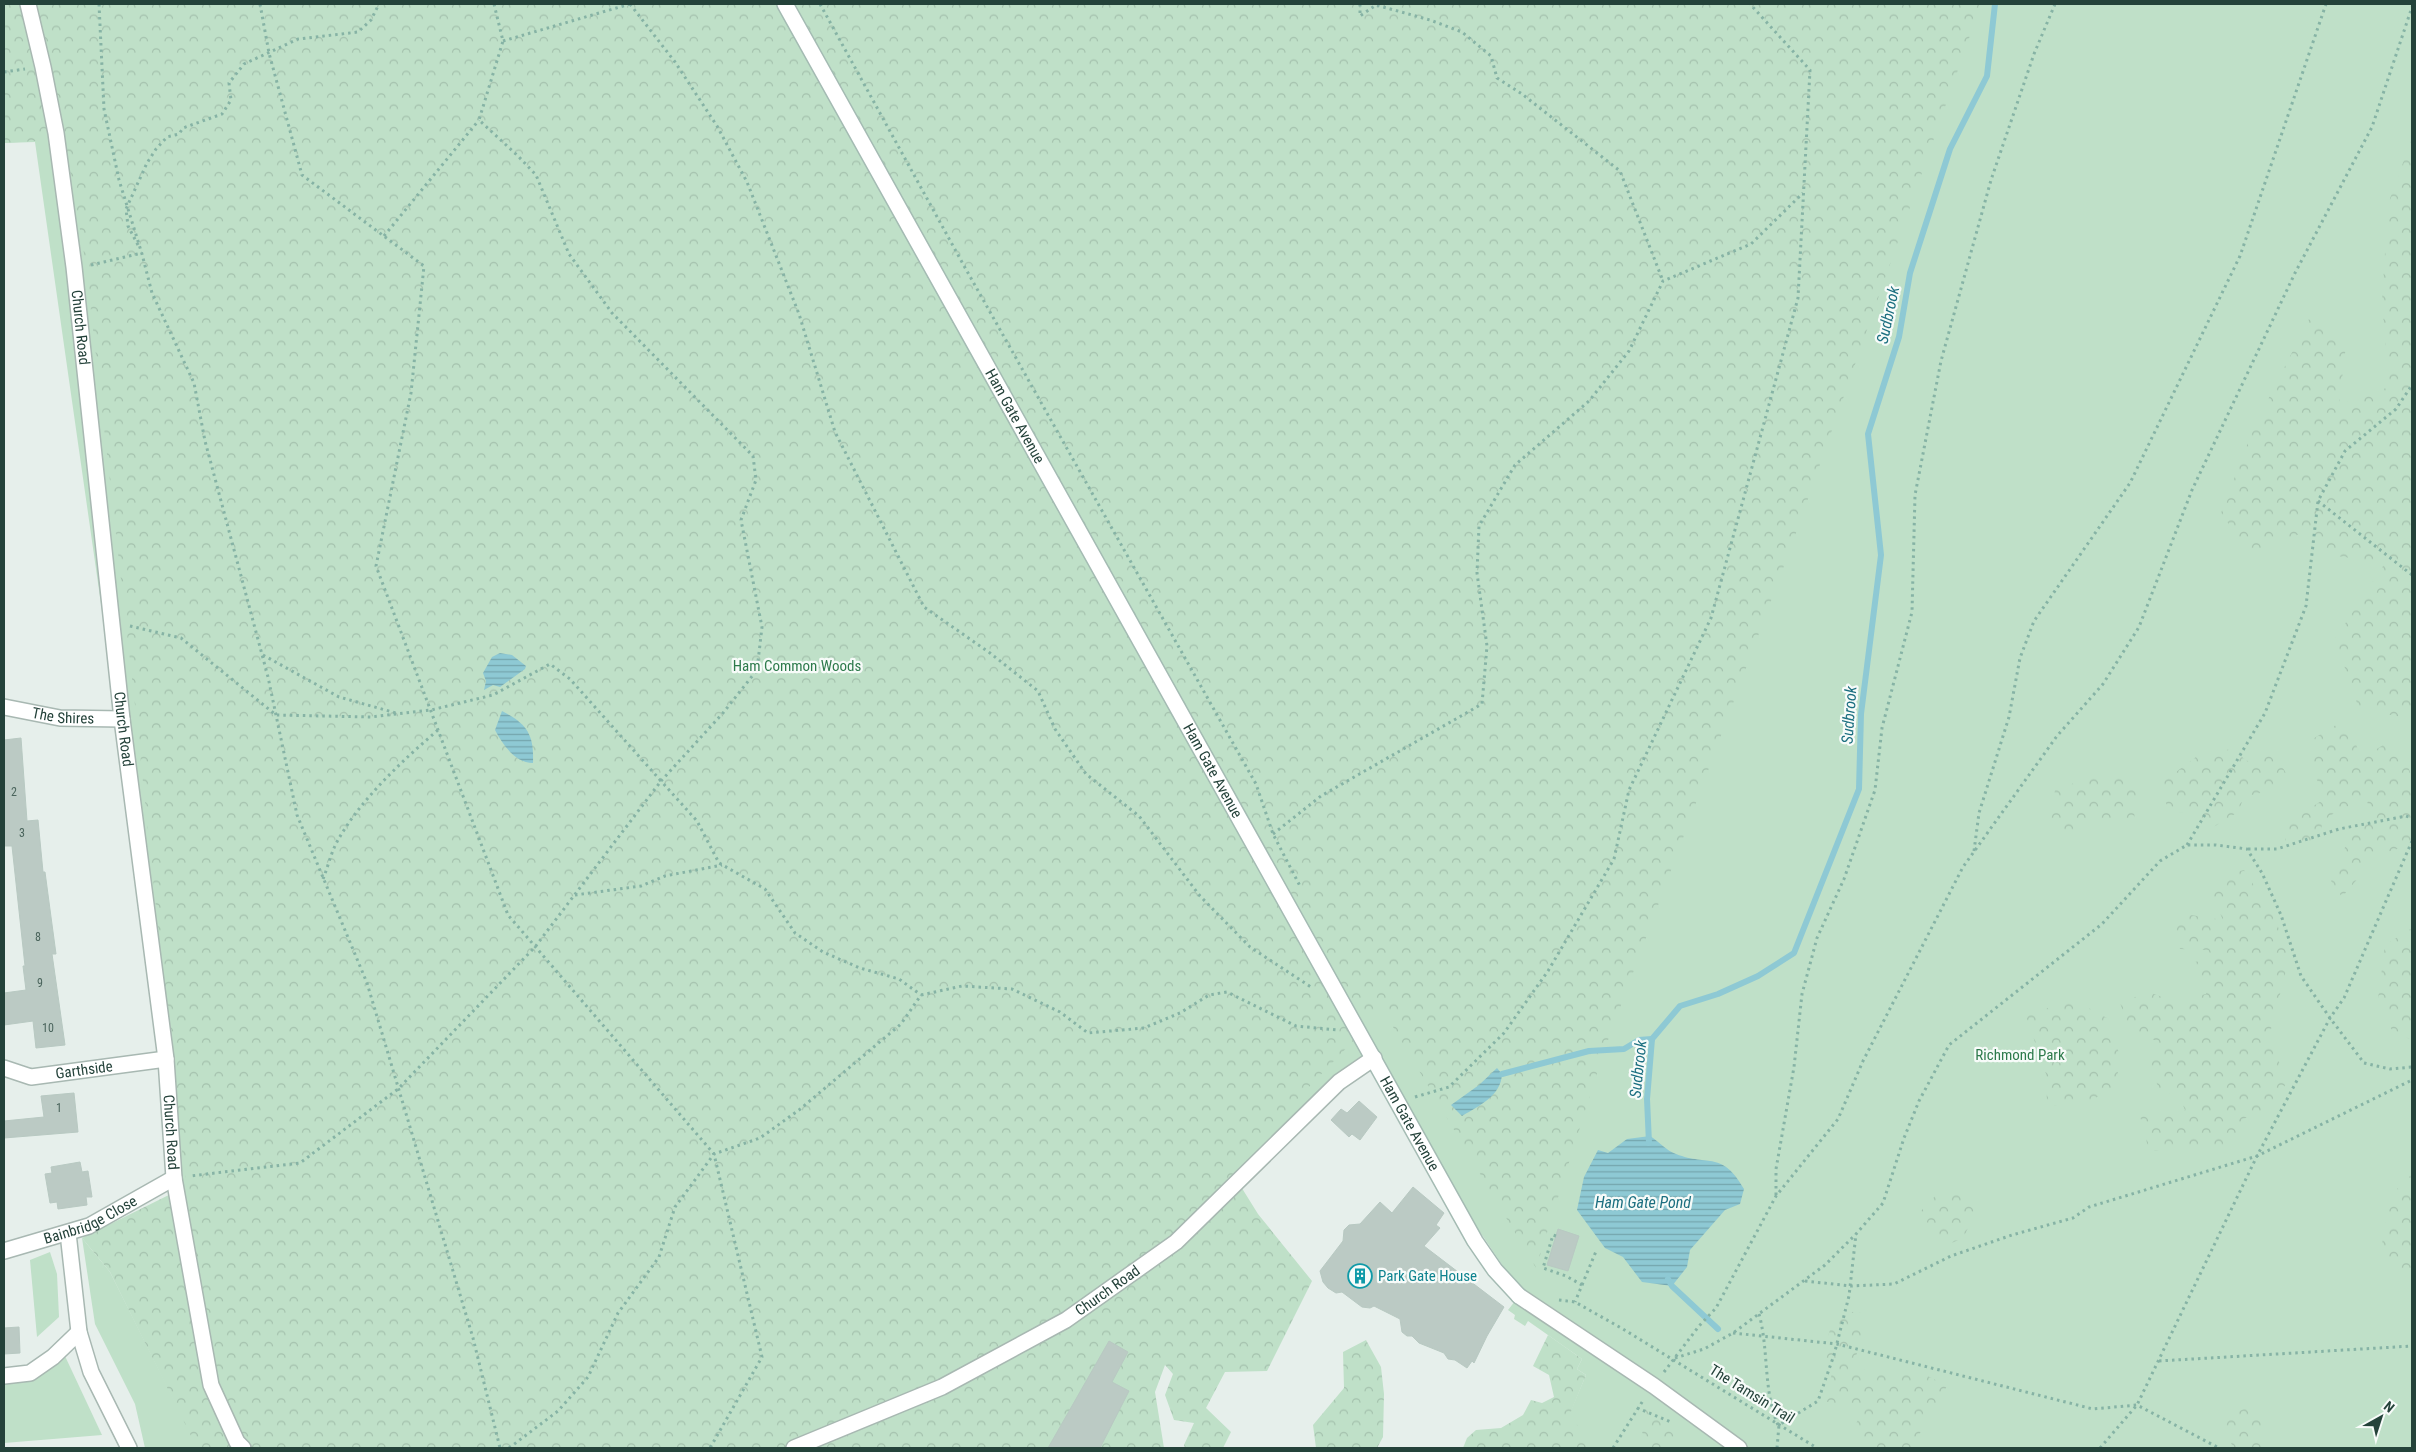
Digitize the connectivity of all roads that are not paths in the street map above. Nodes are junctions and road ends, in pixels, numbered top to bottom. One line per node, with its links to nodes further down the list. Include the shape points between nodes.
1 (28, 4): 4 (street, Church Road, via 56,134 74,267)
2 (785, 4): 5 (street, Ham Gate Avenue)
3 (4, 707): 4 (street, The Shires, via 60,718)
4 (122, 719): 6 (street, Church Road)
5 (1374, 1058): 15 (street, Church Road, via 1339,1082 1176,1242 1066,1320 942,1387); 16 (street, Ham Gate Avenue, via 1476,1240 1495,1270 1519,1296 1654,1386)
6 (166, 1059): 7 (street, Garthside, via 31,1077); 8 (street, Church Road)
7 (4, 1068)
8 (174, 1178): 9 (street, Bainbridge Close, via 89,1226); 14 (street, Church Road, via 211,1386)
9 (68, 1233): 10 (street, Bainbridge Close); 11 (street)
10 (4, 1251)
11 (79, 1332): 12 (street, via 53,1357 30,1372); 13 (street, via 91,1372)
12 (4, 1376)
13 (130, 1448)
14 (242, 1448)
15 (794, 1448)
16 (1739, 1448)

